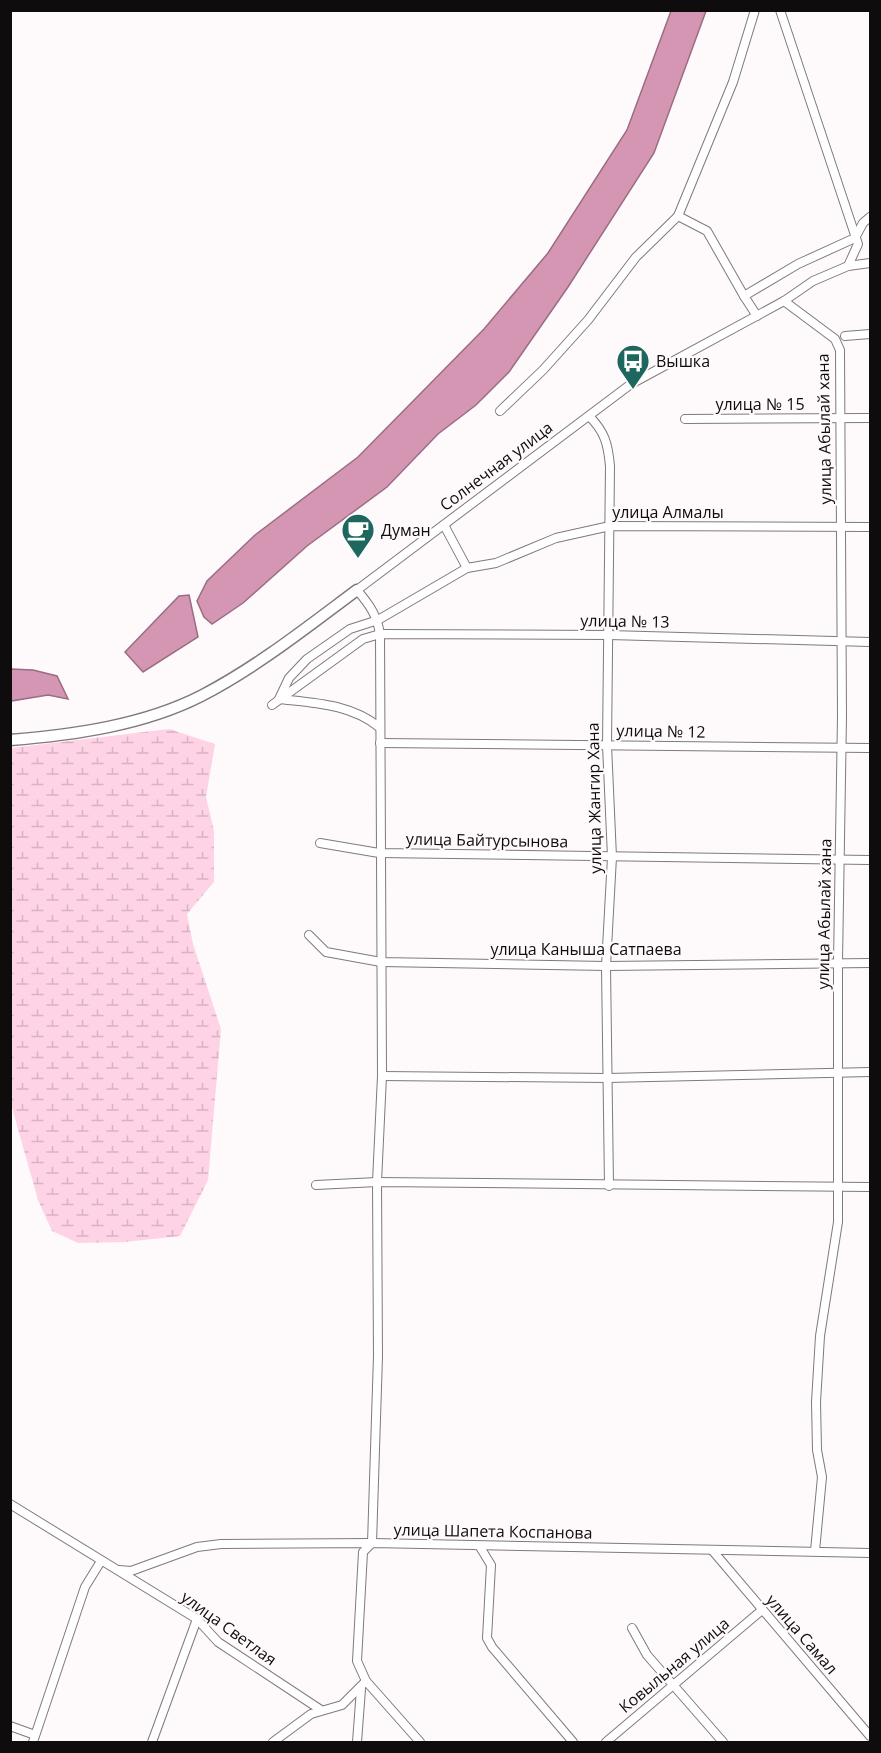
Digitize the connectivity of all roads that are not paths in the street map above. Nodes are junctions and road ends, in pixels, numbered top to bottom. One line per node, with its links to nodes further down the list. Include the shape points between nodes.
1 (755, 10): 3 (street, via 733,82)
2 (780, 10): 5 (street)
3 (678, 216): 8 (street, via 707,231); 13 (street, via 636,257 543,370)
4 (870, 217): 5 (street, via 862,223)
5 (855, 238): 7 (street, via 858,244); 8 (street, via 798,264)
6 (870, 263): 7 (street, Солнечная улица)
7 (848, 266): 9 (street, Солнечная улица, via 813,281)
8 (744, 296): 10 (street)
9 (784, 301): 10 (street, Солнечная улица); 15 (street, улица Абылай хана, via 835,339 840,350)
10 (756, 316): 14 (street, Солнечная улица, via 631,384)
11 (870, 334): 12 (street)
12 (845, 336)
13 (500, 411)
14 (589, 416): 18 (street, Солнечная улица); 19 (street, улица Жангир Хана, via 604,431 608,442)
15 (840, 418): 16 (street, улица № 15); 17 (street, улица № 15); 20 (street, улица Абылай хана)
16 (870, 418)
17 (685, 419)
18 (444, 525): 22 (street); 23 (street, Солнечная улица)
19 (610, 526): 20 (street, улица Алмалы); 22 (street, улица Алмалы, via 556,538 496,562); 26 (street, улица Жангир Хана)
20 (841, 527): 21 (street, улица Алмалы); 27 (street, улица Абылай хана)
21 (870, 528)
22 (467, 568): 24 (street, улица Алмалы)
23 (357, 590): 24 (street); 31 (street, Солнечная улица, via 267,658 200,697 115,725)
24 (378, 620): 25 (street); 29 (street, улица Алмалы, via 350,629 307,659 289,678)
25 (380, 634): 26 (street, улица № 13); 29 (street, via 363,639); 30 (street)
26 (609, 635): 27 (street, улица № 13); 33 (street, улица Жангир Хана)
27 (839, 642): 28 (street, улица № 13); 35 (street, улица Абылай хана)
28 (870, 642)
29 (276, 702): 30 (street, via 345,708)
30 (379, 727): 32 (street)
31 (10, 740)
32 (380, 743): 33 (street, улица № 12); 37 (street)
33 (607, 745): 35 (street, улица № 12); 38 (street, улица Жангир Хана)
34 (870, 748): 35 (street, улица № 12)
35 (840, 749): 39 (street, улица Абылай хана)
36 (320, 843): 37 (street, улица Байтурсынова)
37 (379, 853): 38 (street, улица Байтурсынова); 42 (street)
38 (612, 857): 39 (street, улица Байтурсынова); 45 (street, улица Жангир Хана)
39 (840, 860): 40 (street, улица Байтурсынова); 43 (street, улица Абылай хана)
40 (870, 860)
41 (309, 935): 42 (street, улица Каныша Сатпаева, via 326,952)
42 (381, 962): 45 (street, улица Каныша Сатпаева); 48 (street)
43 (838, 962): 44 (street, улица Каныша Сатпаева); 45 (street, улица Каныша Сатпаева); 46 (street, улица Абылай хана)
44 (870, 963)
45 (606, 966): 49 (street, улица Жангир Хана)
46 (838, 1071): 47 (street); 49 (street); 52 (street, улица Абылай хана)
47 (870, 1072)
48 (382, 1076): 49 (street); 50 (street)
49 (607, 1078): 53 (street, улица Жангир Хана)
50 (377, 1182): 51 (street); 53 (street); 56 (street, via 378,1356)
51 (316, 1185)
52 (838, 1185): 53 (street); 54 (street); 59 (street, улица Абылай хана, via 838,1222 820,1336 816,1401 822,1477)
53 (609, 1186)
54 (870, 1187)
55 (10, 1504): 61 (street, улица Светлая)
56 (372, 1543): 57 (street, улица Шапета Коспанова); 62 (street, улица Шапета Коспанова, via 221,1544 197,1547 131,1570); 66 (street, via 363,1552 357,1661)
57 (480, 1547): 58 (street, улица Шапета Коспанова); 77 (street, via 491,1565 487,1638)
58 (712, 1550): 59 (street, улица Шапета Коспанова); 63 (street, улица Самал)
59 (815, 1551): 60 (street, улица Шапета Коспанова)
60 (870, 1553)
61 (101, 1561): 62 (street, улица Светлая); 72 (street, via 85,1587)
62 (119, 1570): 64 (street, улица Светлая)
63 (762, 1610): 67 (street, Ковыльная улица); 71 (street, улица Самал)
64 (196, 1619): 69 (street, улица Светлая, via 218,1642); 73 (street)
65 (632, 1628): 67 (street, via 647,1655)
66 (366, 1681): 68 (street); 76 (street)
67 (675, 1684): 78 (street, Ковыльная улица); 79 (street)
68 (361, 1689): 69 (street, via 342,1705); 75 (street)
69 (321, 1710): 74 (street, via 304,1718)
70 (10, 1726): 72 (street)
71 (870, 1736)
72 (34, 1739)
73 (152, 1743)
74 (273, 1743)
75 (357, 1743)
76 (420, 1743)
77 (573, 1743)
78 (606, 1743)
79 (723, 1743)

